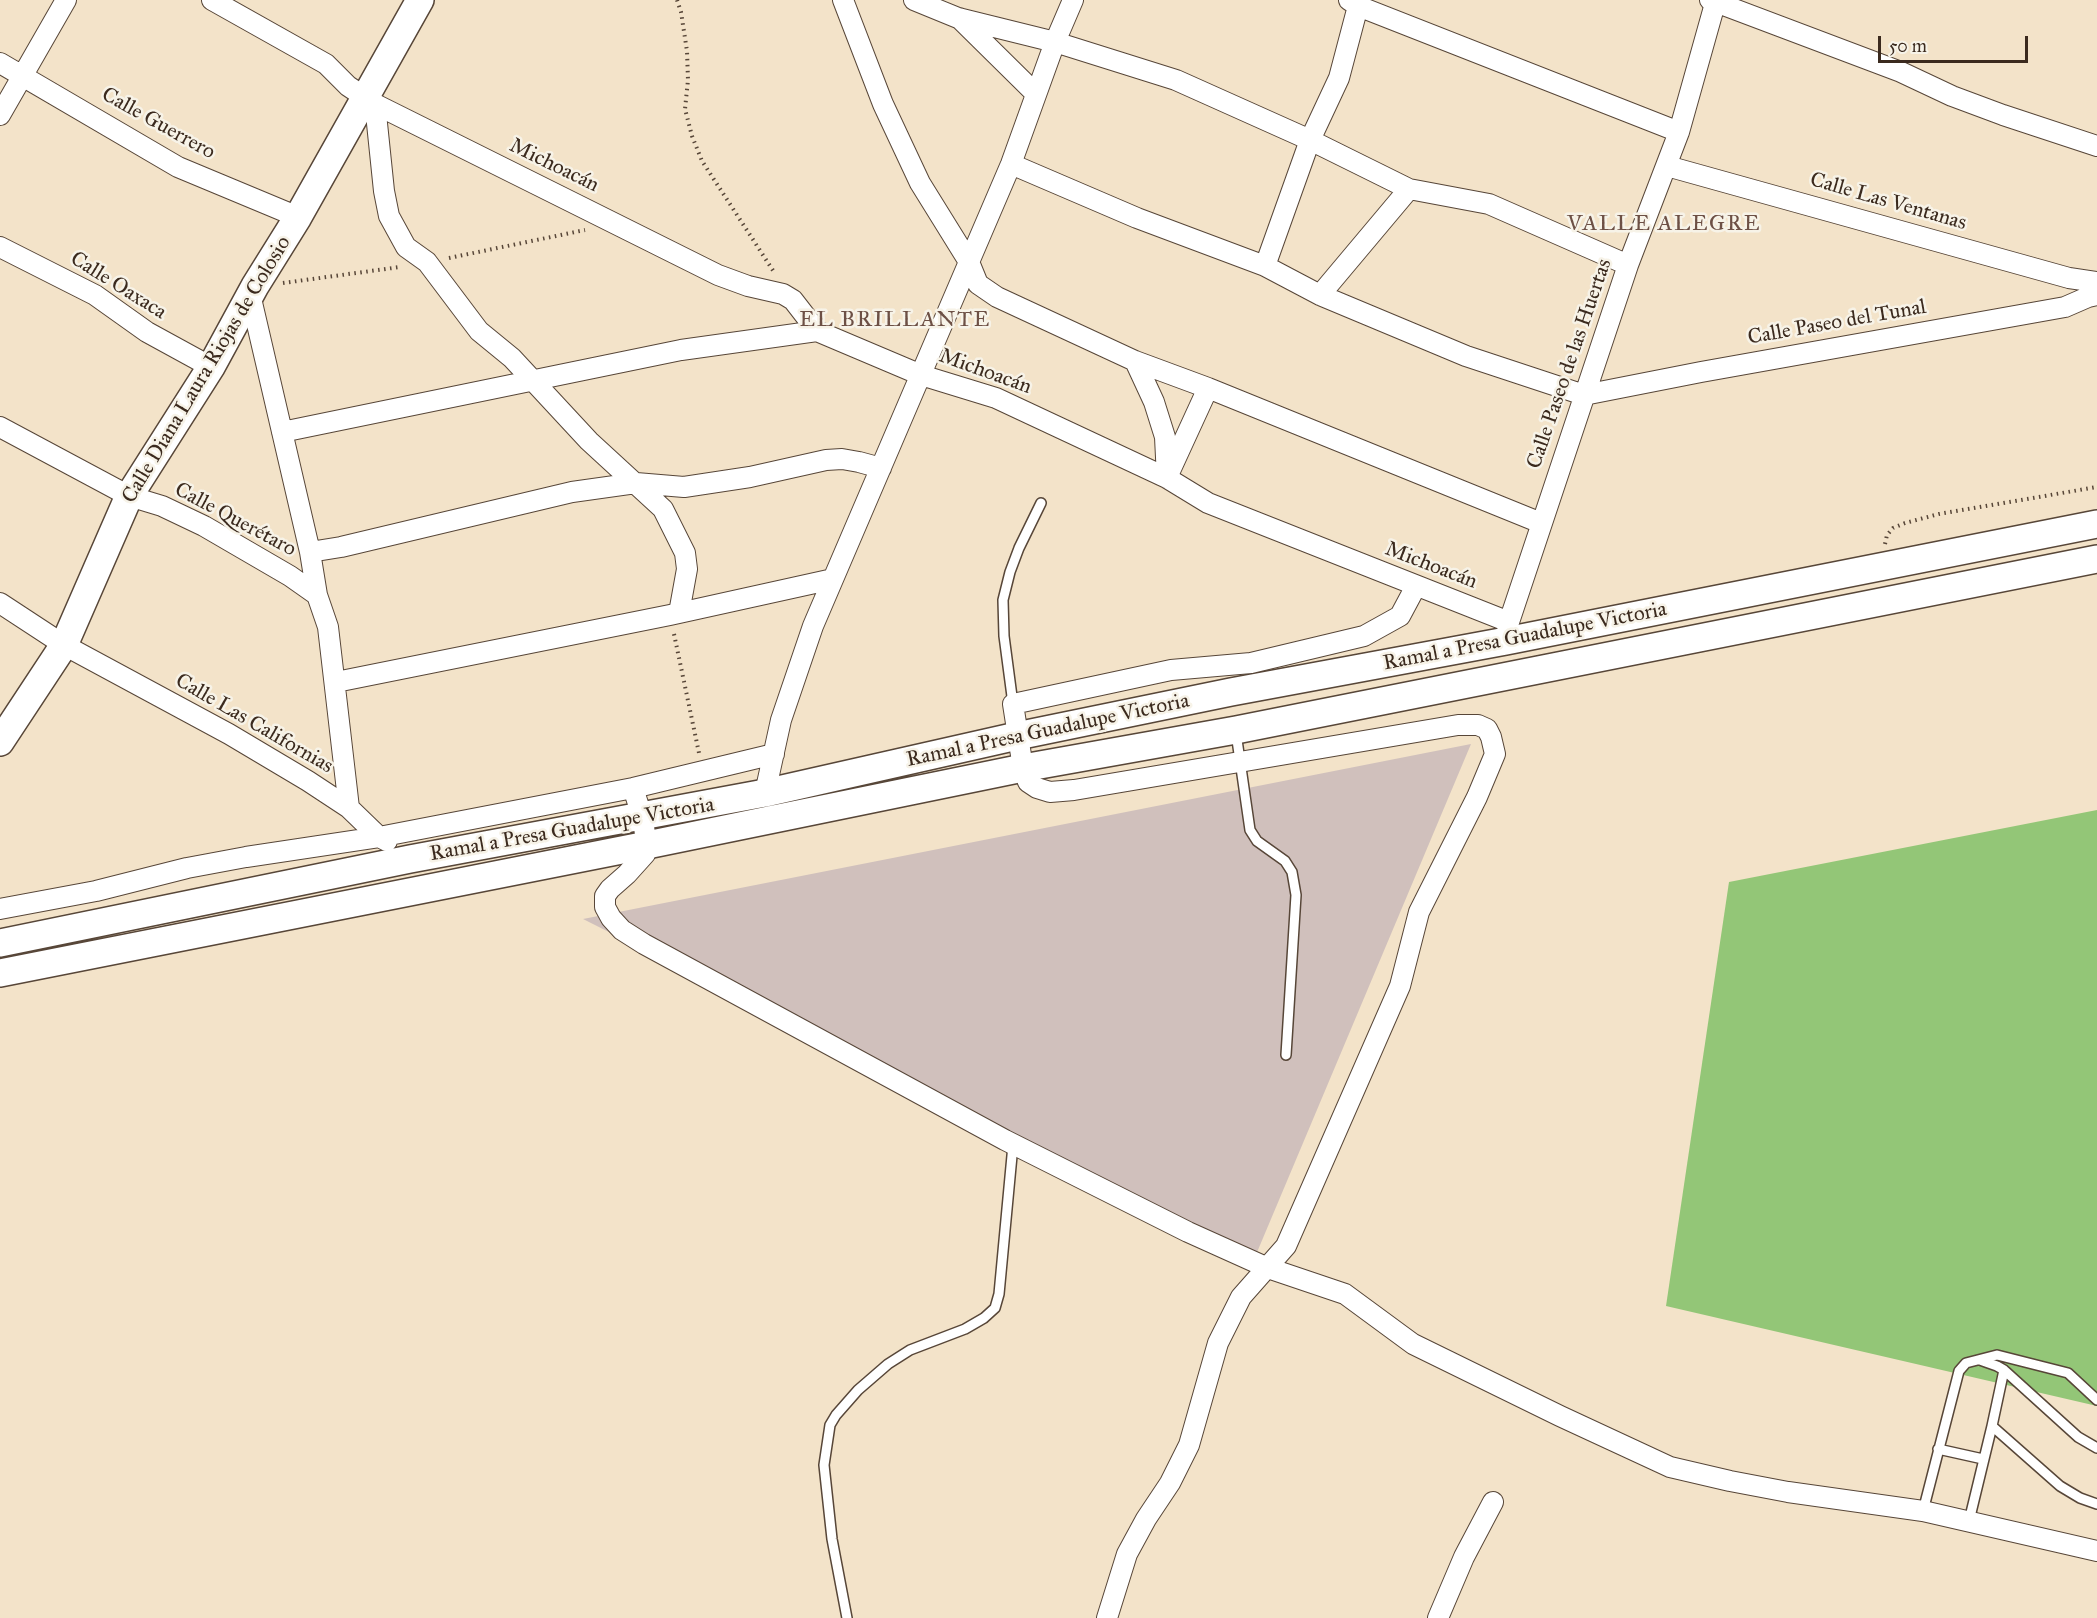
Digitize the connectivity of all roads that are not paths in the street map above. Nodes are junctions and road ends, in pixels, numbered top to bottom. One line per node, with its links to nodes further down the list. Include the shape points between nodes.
1 (66, 0): 12 (street)
2 (212, 0): 14 (street, Michoacán, via 320,61)
3 (420, 0): 14 (main road, Calle Diana Laura Riojas de Colosio)
4 (843, 0): 24 (street, via 883,104 920,183)
5 (914, 0): 9 (street)
6 (1073, 0): 10 (street)
7 (1714, 1): 16 (street, Calle Paseo de las Huertas); 18 (street, via 1901,72 1952,96)
8 (1354, 3): 16 (street); 17 (street, via 1339,78)
9 (958, 18): 10 (street); 13 (street)
10 (1055, 42): 13 (street); 17 (street, via 1176,80)
11 (0, 63): 12 (street, Calle Guerrero)
12 (24, 76): 15 (street); 22 (street, Calle Guerrero, via 178,167)
13 (1036, 94): 19 (street)
14 (370, 100): 22 (main road, Calle Diana Laura Riojas de Colosio); 31 (street, Michoacán, via 718,275 783,294 793,300); 35 (street, via 389,216 406,247 427,262 479,331)
15 (0, 115)
16 (1679, 132): 20 (street, Calle Paseo de las Huertas)
17 (1310, 140): 21 (street); 26 (street)
18 (2097, 146)
19 (1011, 164): 24 (street); 26 (street, via 1137,218)
20 (1667, 166): 25 (street, Calle Paseo de las Huertas); 27 (street, Calle Las Ventanas, via 2069,278)
21 (1409, 189): 25 (street, via 1489,204); 29 (street)
22 (298, 217): 28 (main road, Calle Diana Laura Riojas de Colosio)
23 (0, 247): 33 (street, Calle Oaxaca, via 95,295 147,332)
24 (969, 262): 32 (street, via 978,284 997,297); 34 (street)
25 (1628, 265): 37 (street, Calle Paseo de las Huertas)
26 (1265, 266): 29 (street)
27 (2097, 282)
28 (250, 294): 33 (main road, Calle Diana Laura Riojas de Colosio); 39 (street)
29 (1320, 295): 37 (street, via 1466,356)
30 (2097, 295): 37 (street, Calle Paseo del Tunal, via 2065,307)
31 (817, 331): 34 (street, Michoacán); 35 (street, via 681,350)
32 (1135, 361): 36 (street); 41 (street, via 1165,437)
33 (211, 367): 43 (main road, Calle Diana Laura Riojas de Colosio)
34 (921, 375): 40 (street); 41 (street, Michoacán, via 996,398)
35 (534, 381): 39 (street); 42 (street, via 589,441)
36 (1208, 388): 41 (street); 45 (street)
37 (1584, 395): 45 (street, Calle Paseo de las Huertas)
38 (0, 427): 43 (street, Calle Querétaro)
39 (282, 432): 47 (street)
40 (881, 468): 42 (street, via 842,459 684,487); 49 (street)
41 (1167, 478): 50 (street, Michoacán, via 1208,503)
42 (636, 483): 47 (street, via 572,492); 53 (street, via 663,509 685,553 687,569)
43 (129, 496): 51 (street, Calle Querétaro, via 204,526); 55 (main road, Calle Diana Laura Riojas de Colosio)
44 (1041, 503): 57 (lane, via 1019,548 1004,600 1004,636)
45 (1541, 523): 54 (street, Calle Paseo de las Huertas)
46 (2097, 524): 54 (main road, Ramal a Presa Guadalupe Victoria)
47 (309, 552): 51 (street)
48 (2097, 559): 58 (main road, Ramal a Presa Guadalupe Victoria)
49 (833, 579): 53 (street); 61 (street, via 797,670)
50 (1416, 586): 54 (street, Michoacán); 57 (street, via 1400,616 1364,636 1251,663 1171,670)
51 (317, 595): 56 (street, via 328,627)
52 (0, 603): 55 (street, Calle Las Californias)
53 (675, 614): 56 (street)
54 (1507, 632): 60 (main road, Ramal a Presa Guadalupe Victoria)
55 (64, 645): 59 (main road, Calle Diana Laura Riojas de Colosio); 66 (street, Calle Las Californias, via 229,734)
56 (336, 682): 66 (street)
57 (1013, 704): 60 (street)
58 (1236, 730): 62 (lane); 63 (main road, Ramal a Presa Guadalupe Victoria)
59 (3, 732)
60 (1017, 736): 63 (street); 65 (main road, Ramal a Presa Guadalupe Victoria)
61 (774, 754): 64 (street); 65 (street)
62 (1239, 762): 63 (street, via 1050,792 1028,782); 74 (lane, via 1250,830 1257,841 1285,861 1292,872 1296,895); 76 (street, via 1458,725 1487,729 1495,754 1419,912 1400,986 1286,1246)
63 (1023, 768): 69 (main road, Ramal a Presa Guadalupe Victoria)
64 (633, 788): 67 (street); 68 (street)
65 (765, 794): 67 (main road, Ramal a Presa Guadalupe Victoria)
66 (349, 808): 68 (street, Calle Las Californias)
67 (642, 816): 69 (street); 70 (main road, Ramal a Presa Guadalupe Victoria)
68 (379, 837): 70 (street, Calle Las Californias); 71 (street, via 216,863)
69 (647, 846): 73 (main road, Ramal a Presa Guadalupe Victoria); 75 (street, via 645,854 605,896 610,918 622,930)
70 (410, 859): 72 (main road, Ramal a Presa Guadalupe Victoria)
71 (0, 909)
72 (0, 943)
73 (0, 973)
74 (1286, 1055)
75 (1013, 1145): 76 (street); 89 (lane, via 995,1308 965,1329 910,1350 888,1364 858,1390 830,1425 824,1465 832,1539)
76 (1268, 1268): 86 (street, via 1345,1294 1413,1344 1670,1467 1788,1492); 90 (street, via 1241,1297 1218,1343 1189,1445 1127,1554)
77 (1976, 1360): 78 (lane); 79 (lane, via 1997,1355 2068,1373); 82 (lane, via 1959,1371)
78 (2004, 1371): 80 (lane); 81 (lane, via 2078,1437)
79 (2097, 1401)
80 (1992, 1426): 83 (lane); 85 (lane, via 2060,1486)
81 (2097, 1448)
82 (1938, 1449): 83 (lane); 86 (lane)
83 (1983, 1459): 87 (lane)
84 (1493, 1502): 91 (street)
85 (2097, 1504)
86 (1923, 1511): 87 (street)
87 (1969, 1521): 88 (street)
88 (2097, 1551)
89 (848, 1618)
90 (1107, 1618)
91 (1438, 1618)

